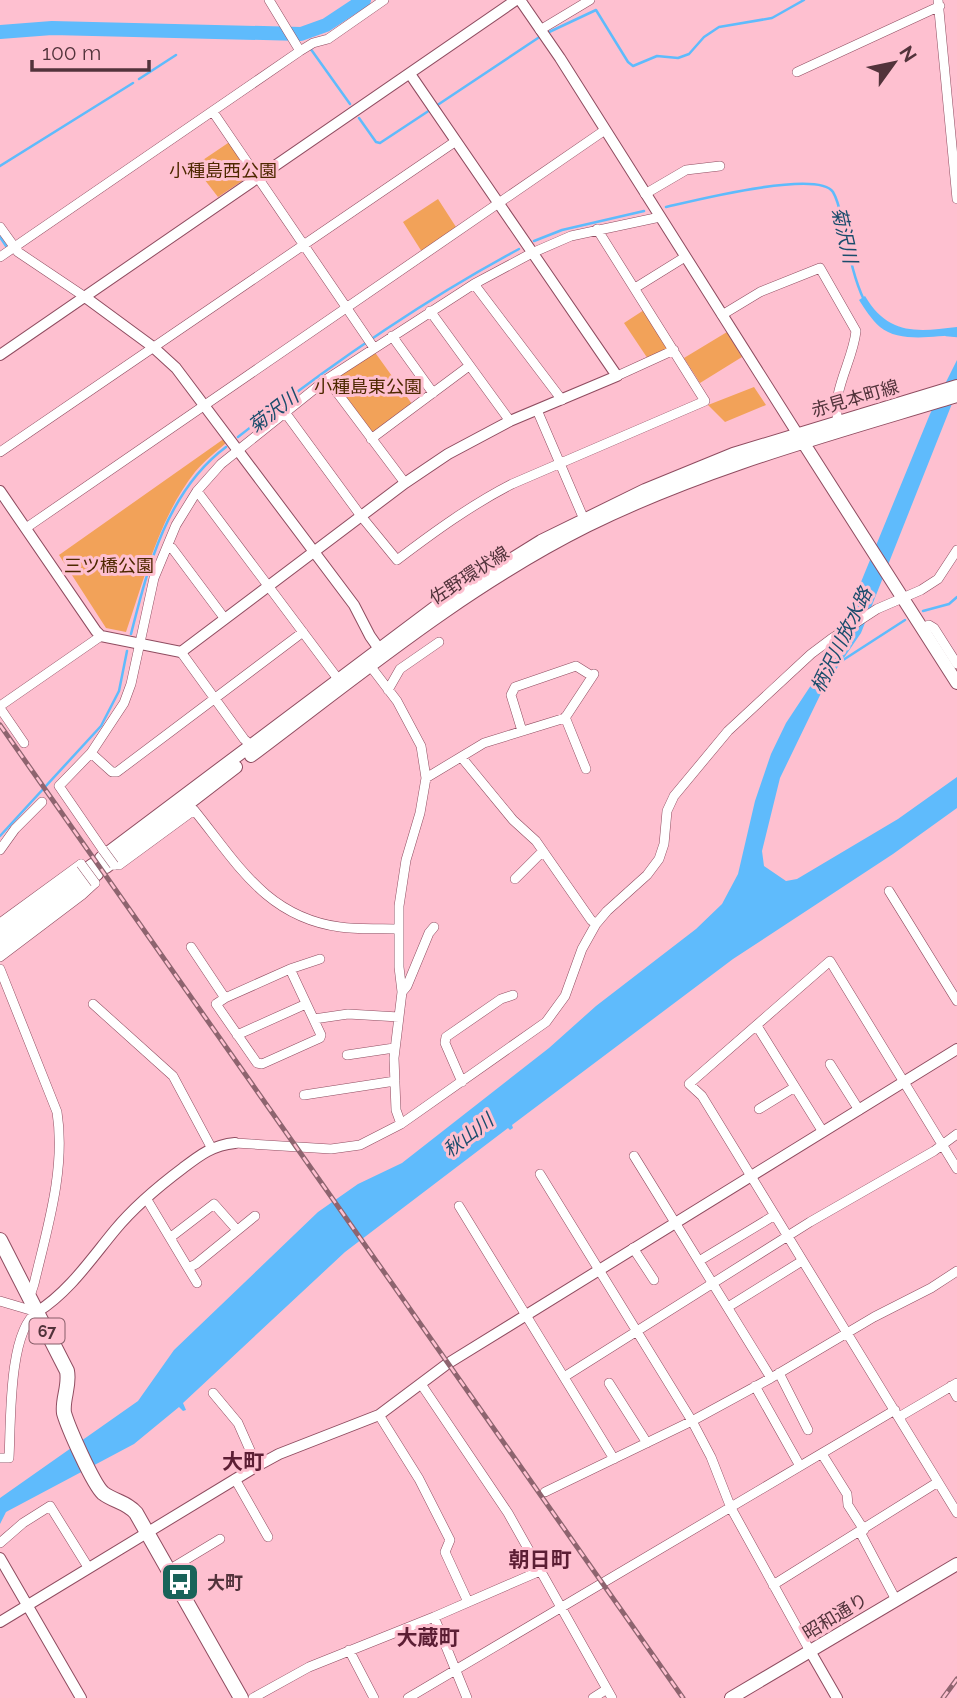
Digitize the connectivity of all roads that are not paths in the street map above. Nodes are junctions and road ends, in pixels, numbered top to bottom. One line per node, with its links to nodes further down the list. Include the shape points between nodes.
1 (269, 0): 7 (street)
2 (384, 0): 7 (street, via 328,39)
3 (518, 0): 6 (street); 9 (street)
4 (590, 0): 6 (street)
5 (939, 3): 8 (street); 16 (street)
6 (540, 30): 11 (street)
7 (300, 51): 10 (street)
8 (797, 72)
9 (410, 75): 12 (street); 14 (street)
10 (214, 112): 14 (street); 22 (street)
11 (605, 131): 15 (street); 17 (street)
12 (456, 141): 17 (street); 21 (street)
13 (720, 166): 15 (street, via 686,170)
14 (258, 178): 21 (street); 28 (street)
15 (645, 194): 18 (street)
16 (957, 199)
17 (499, 204): 23 (street); 29 (street)
18 (660, 217): 20 (street); 25 (street)
19 (0, 228): 22 (street)
20 (597, 229): 23 (street); 27 (street)
21 (303, 244): 29 (street); 34 (street)
22 (14, 248): 24 (street); 28 (street)
23 (533, 253): 26 (street); 38 (street)
24 (0, 257)
25 (685, 257): 27 (street); 31 (street)
26 (474, 284): 30 (street); 44 (street)
27 (635, 289): 35 (street)
28 (85, 297): 34 (street); 36 (street)
29 (347, 308): 33 (street); 45 (street)
30 (429, 311): 32 (street); 37 (street)
31 (722, 315): 49 (street, via 760,292 820,268 856,331 835,404); 50 (street)
32 (392, 336): 33 (street); 41 (street)
33 (373, 346): 39 (street)
34 (153, 347): 45 (street); 53 (street)
35 (674, 350): 38 (street); 54 (street, via 705,401)
36 (0, 355)
37 (469, 366): 41 (street); 48 (street)
38 (617, 376): 44 (street)
39 (327, 379): 47 (street); 51 (street)
40 (957, 386): 43 (main road)
41 (433, 393): 51 (street)
42 (957, 396): 43 (main road)
43 (933, 398): 49 (main road, 赤見本町線); 50 (main road, 赤見本町線)
44 (562, 400): 46 (street)
45 (205, 406): 52 (street); 60 (street)
46 (537, 410): 48 (street); 54 (street)
47 (284, 411): 52 (street); 58 (street)
48 (510, 421): 55 (street)
49 (838, 421): 50 (main road, 赤見本町線)
50 (800, 438): 59 (main road, 佐野環状線); 65 (main road, 赤見本町線)
51 (371, 439): 55 (street)
52 (238, 449): 57 (street); 63 (street)
53 (0, 452)
54 (558, 462): 58 (street, via 485,498 397,560); 59 (street)
55 (405, 483): 58 (street)
56 (0, 491): 60 (street)
57 (197, 491): 61 (street); 64 (street)
58 (361, 516): 63 (street)
59 (585, 523): 74 (main road, 佐野環状線)
60 (26, 528): 69 (street)
61 (168, 546): 66 (street); 71 (street, via 154,578)
62 (957, 550): 65 (street, via 938,579)
63 (315, 551): 64 (street); 74 (street)
64 (268, 586): 66 (street); 68 (street)
65 (901, 597): 67 (main road); 96 (street, via 811,654 730,729 674,796 659,859)
66 (225, 619): 73 (street)
67 (922, 628): 72 (street, via 932,626); 78 (main road)
68 (303, 632): 77 (street); 80 (street)
69 (101, 635): 71 (street); 81 (street)
70 (439, 642): 79 (street, via 400,669)
71 (139, 645): 73 (street); 86 (street, via 124,703)
72 (954, 651): 76 (street)
73 (181, 652): 80 (street)
74 (381, 652): 75 (main road, 佐野環状線)
75 (368, 662): 77 (main road, 佐野環状線); 79 (street); 85 (main road, 佐野環状線)
76 (957, 664)
77 (338, 679): 85 (main road, 佐野環状線)
78 (957, 684)
79 (388, 690): 89 (street, via 421,746)
80 (215, 699): 85 (street); 86 (street, via 117,772)
81 (0, 707): 84 (street)
82 (565, 717): 83 (street); 83 (street, via 593,675 576,666 515,687 511,695); 88 (street)
83 (522, 731): 87 (street, via 484,743)
84 (24, 743)
85 (254, 748): 93 (main road, 佐野環状線)
86 (92, 753): 93 (street, via 59,786)
87 (462, 758): 89 (street); 92 (street)
88 (586, 769)
89 (426, 778): 98 (street, via 402,881)
90 (42, 802): 91 (street)
91 (0, 850)
92 (543, 850): 94 (street); 96 (street)
93 (99, 866): 98 (street, via 119,866 194,810 260,891 280,906 341,928); 99 (main road, 佐野環状線); 101 (street, via 82,895)
94 (515, 879)
95 (889, 891): 108 (street)
96 (596, 925): 120 (street, via 552,1017)
97 (434, 927): 105 (street)
98 (399, 929): 105 (street)
99 (2, 936)
100 (191, 947): 107 (street)
101 (0, 957)
102 (320, 959): 104 (street)
103 (0, 969): 154 (street, via 57,1112 61,1136 52,1204)
104 (290, 969): 107 (street); 110 (street)
105 (402, 992): 111 (street)
106 (513, 995): 120 (street, via 446,1037)
107 (225, 998): 114 (street, via 216,1004)
108 (957, 1001)
109 (93, 1004): 131 (street, via 173,1076)
110 (306, 1004): 112 (street); 114 (street)
111 (399, 1017): 112 (street, via 348,1014); 115 (street)
112 (314, 1019): 114 (street, via 320,1038 262,1064)
113 (757, 1026): 121 (street, via 830,961); 122 (street); 135 (street, via 690,1084)
114 (237, 1035)
115 (394, 1048): 117 (street); 119 (street)
116 (957, 1049): 121 (street)
117 (347, 1055)
118 (830, 1064): 125 (street)
119 (395, 1081): 123 (street); 126 (street)
120 (462, 1082): 126 (street)
121 (903, 1083): 125 (street); 130 (street)
122 (795, 1087): 124 (street); 127 (street)
123 (304, 1096)
124 (759, 1109)
125 (859, 1110): 127 (street)
126 (401, 1124): 129 (street, via 360,1144 331,1149)
127 (823, 1132): 135 (street)
128 (957, 1134): 130 (street)
129 (235, 1143): 131 (street)
130 (942, 1144): 133 (street); 143 (street)
131 (211, 1147): 136 (street)
132 (634, 1156): 140 (street)
133 (957, 1169)
134 (540, 1174): 149 (street)
135 (751, 1175): 138 (street); 140 (street)
136 (146, 1198): 142 (street); 157 (street, via 81,1272)
137 (458, 1206): 158 (street)
138 (775, 1215): 143 (street); 146 (street)
139 (255, 1216): 141 (street)
140 (675, 1222): 145 (street); 146 (street)
141 (237, 1230): 142 (street, via 214,1204); 148 (street)
142 (171, 1237): 148 (street)
143 (788, 1237): 147 (street); 153 (street)
144 (0, 1240): 154 (main road, 67)
145 (633, 1248): 149 (street); 151 (street)
146 (699, 1261): 153 (street)
147 (802, 1261): 156 (street); 160 (street)
148 (188, 1268): 152 (street)
149 (599, 1270): 158 (street); 159 (street)
150 (957, 1271): 160 (street)
151 (654, 1280)
152 (197, 1283)
153 (713, 1284): 156 (street); 159 (street)
154 (30, 1296): 157 (main road, 67)
155 (0, 1301): 157 (street)
156 (728, 1307): 161 (street)
157 (37, 1312): 175 (street, via 24,1325 15,1363 9,1458); 185 (main road, 67, via 67,1371 63,1404 95,1481 104,1494 132,1508)
158 (527, 1316): 162 (street); 164 (street)
159 (636, 1331): 162 (street); 171 (street)
160 (847, 1334): 161 (street); 169 (street)
161 (775, 1376): 166 (street); 172 (street)
162 (564, 1377): 176 (street)
163 (609, 1383): 173 (street)
164 (421, 1384): 170 (street); 192 (street, via 508,1513)
165 (954, 1385): 168 (street); 169 (street)
166 (755, 1386): 171 (street); 178 (street)
167 (213, 1393): 177 (street, via 237,1423)
168 (957, 1397)
169 (897, 1414): 174 (street); 180 (street)
170 (379, 1415): 177 (street); 196 (street, via 450,1539 445,1552)
171 (692, 1421): 173 (street); 182 (street)
172 (808, 1430)
173 (647, 1443): 176 (street)
174 (822, 1454): 178 (street); 184 (street, via 847,1494)
175 (0, 1458)
176 (614, 1459): 181 (street)
177 (257, 1465): 179 (street)
178 (800, 1466): 182 (street)
179 (235, 1479): 185 (street); 186 (street)
180 (938, 1482): 183 (street); 184 (street)
181 (545, 1492)
182 (730, 1508): 194 (street); 198 (street)
183 (957, 1513)
184 (862, 1531): 194 (street); 195 (street)
185 (146, 1532): 191 (street); 193 (main road, 67)
186 (268, 1537)
187 (220, 1539): 193 (street)
188 (0, 1543): 191 (street, via 50,1506)
189 (0, 1558): 197 (street)
190 (957, 1564): 195 (main road, 昭和通り)
191 (88, 1567): 197 (street)
192 (540, 1571): 196 (street); 198 (street)
193 (167, 1572): 206 (main road, 67)
194 (773, 1585): 202 (street)
195 (896, 1600): 202 (main road, 昭和通り)
196 (468, 1602): 199 (street)
197 (28, 1605): 200 (street); 205 (street)
198 (560, 1609): 203 (street); 204 (street)
199 (434, 1617): 201 (street); 203 (street)
200 (0, 1622)
201 (349, 1650): 207 (street); 208 (street)
202 (810, 1651): 213 (main road, 昭和通り); 214 (street)
203 (454, 1670): 209 (street); 210 (street)
204 (607, 1689): 211 (street); 212 (street)
205 (82, 1698)
206 (241, 1698)
207 (253, 1698)
208 (374, 1698)
209 (408, 1698)
210 (467, 1698)
211 (593, 1698)
212 (612, 1698)
213 (731, 1698)
214 (837, 1698)

